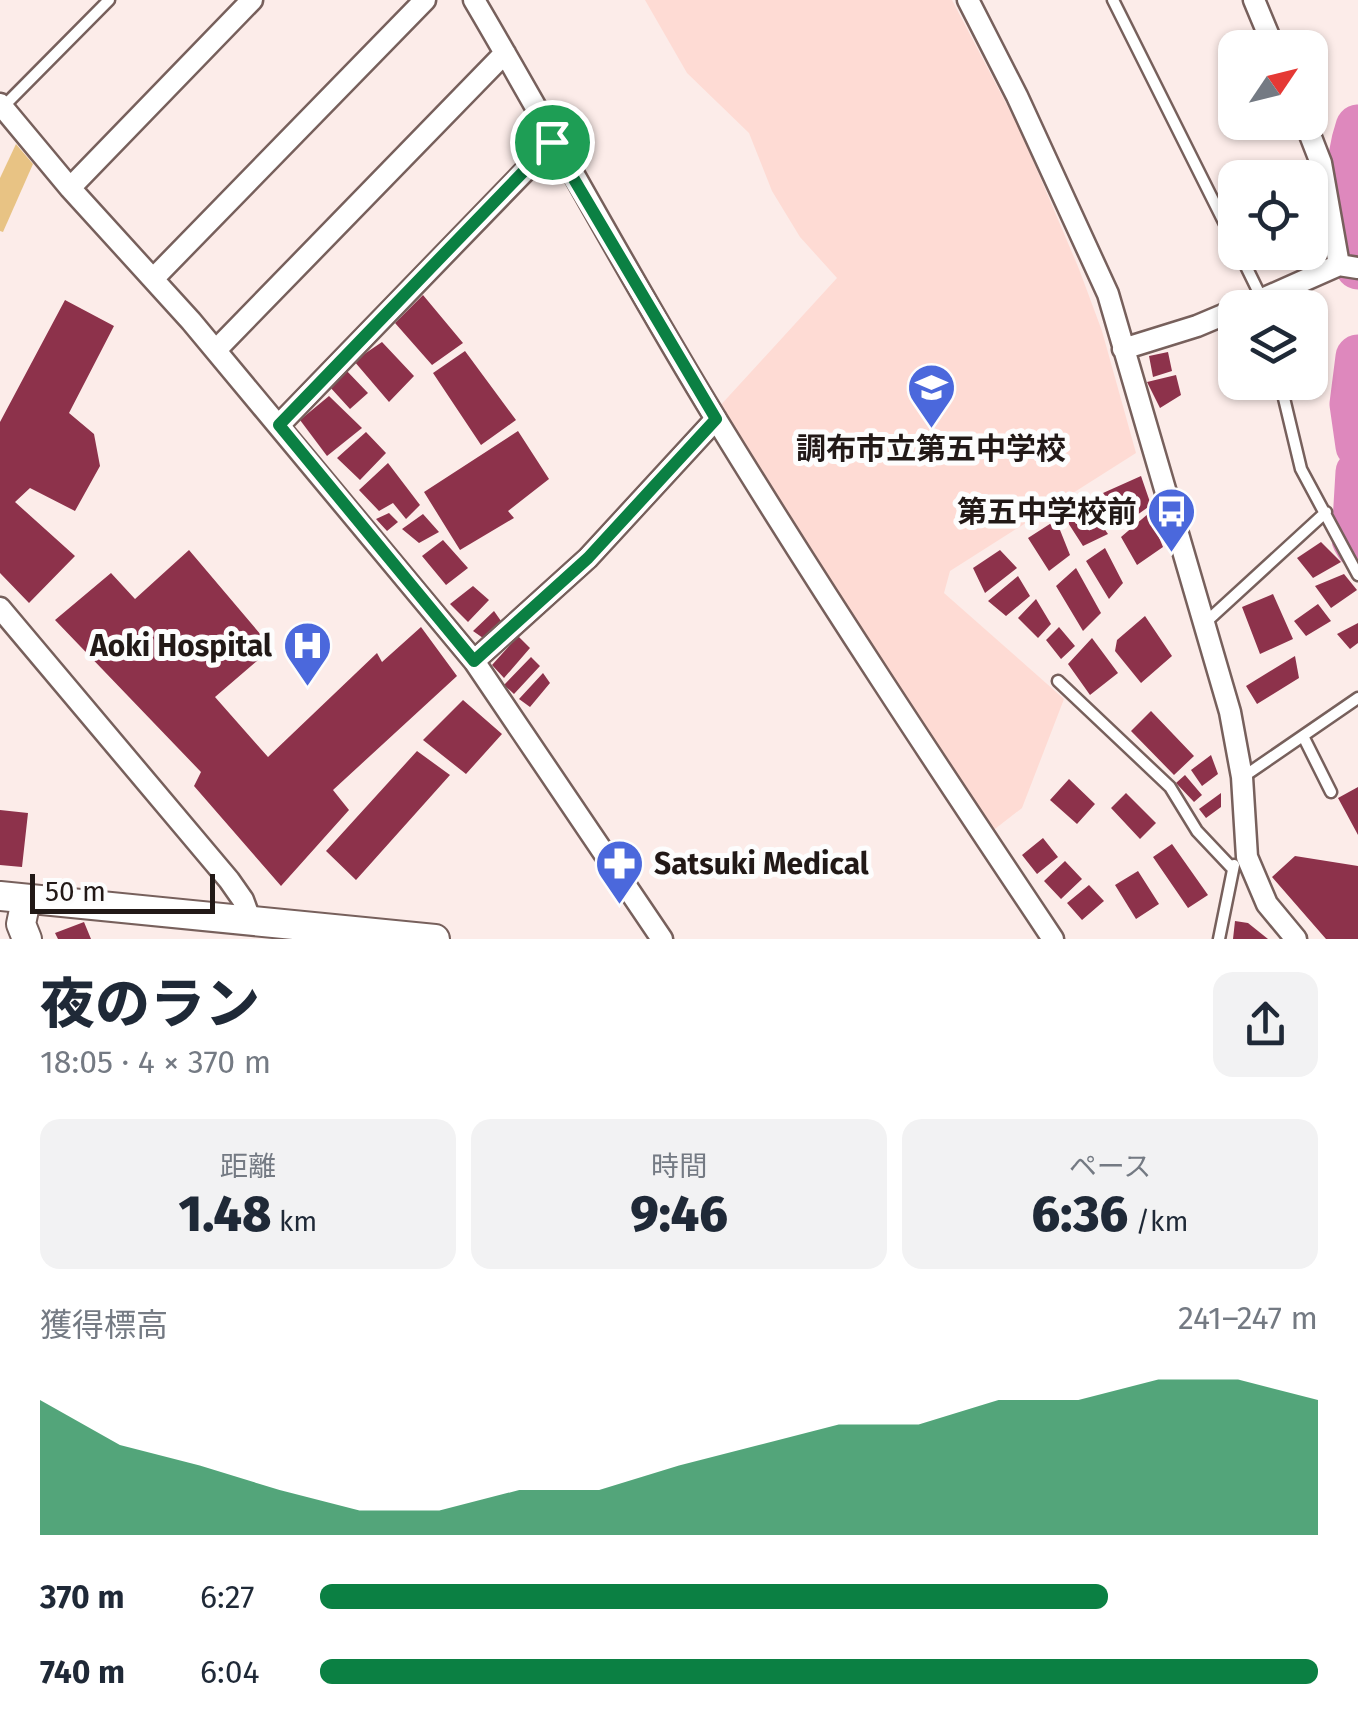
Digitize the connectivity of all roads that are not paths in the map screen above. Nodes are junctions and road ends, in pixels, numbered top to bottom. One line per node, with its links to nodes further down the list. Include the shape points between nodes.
1 (109, 0): 10 (lane)
2 (252, 0): 13 (street)
3 (426, 0): 16 (street)
4 (476, 0): 9 (street)
5 (1113, 0): 14 (lane)
6 (1254, 0): 8 (street)
7 (976, 2): 19 (street, via 1085,238)
8 (1266, 30)
9 (506, 54): 12 (street); 20 (street)
10 (2, 105): 13 (street)
11 (1312, 140): 15 (street)
12 (552, 142): 22 (street); 23 (street)
13 (70, 188): 16 (street)
14 (1218, 210)
15 (1348, 267): 17 (street)
16 (152, 279): 20 (street)
17 (1286, 290)
18 (1218, 317): 19 (street)
19 (1124, 349): 27 (street)
20 (216, 350): 23 (street)
21 (1284, 400): 24 (lane, via 1301,469)
22 (716, 419): 28 (street, via 588,558); 40 (street)
23 (279, 425): 28 (street)
24 (1326, 512): 25 (lane); 27 (lane)
25 (1358, 575)
26 (0, 608): 36 (street, via 229,880)
27 (1206, 622): 32 (street)
28 (474, 661): 39 (street)
29 (1058, 681): 34 (lane, via 1170,787 1197,831)
30 (1358, 698): 31 (lane)
31 (1304, 736): 32 (lane); 33 (lane)
32 (1242, 777): 34 (street)
33 (1331, 792)
34 (1239, 862): 41 (lane); 42 (street)
35 (13, 898): 36 (street); 37 (street)
36 (250, 920): 38 (street)
37 (27, 939)
38 (435, 939)
39 (662, 939)
40 (1053, 939)
41 (1219, 939)
42 (1296, 939)

